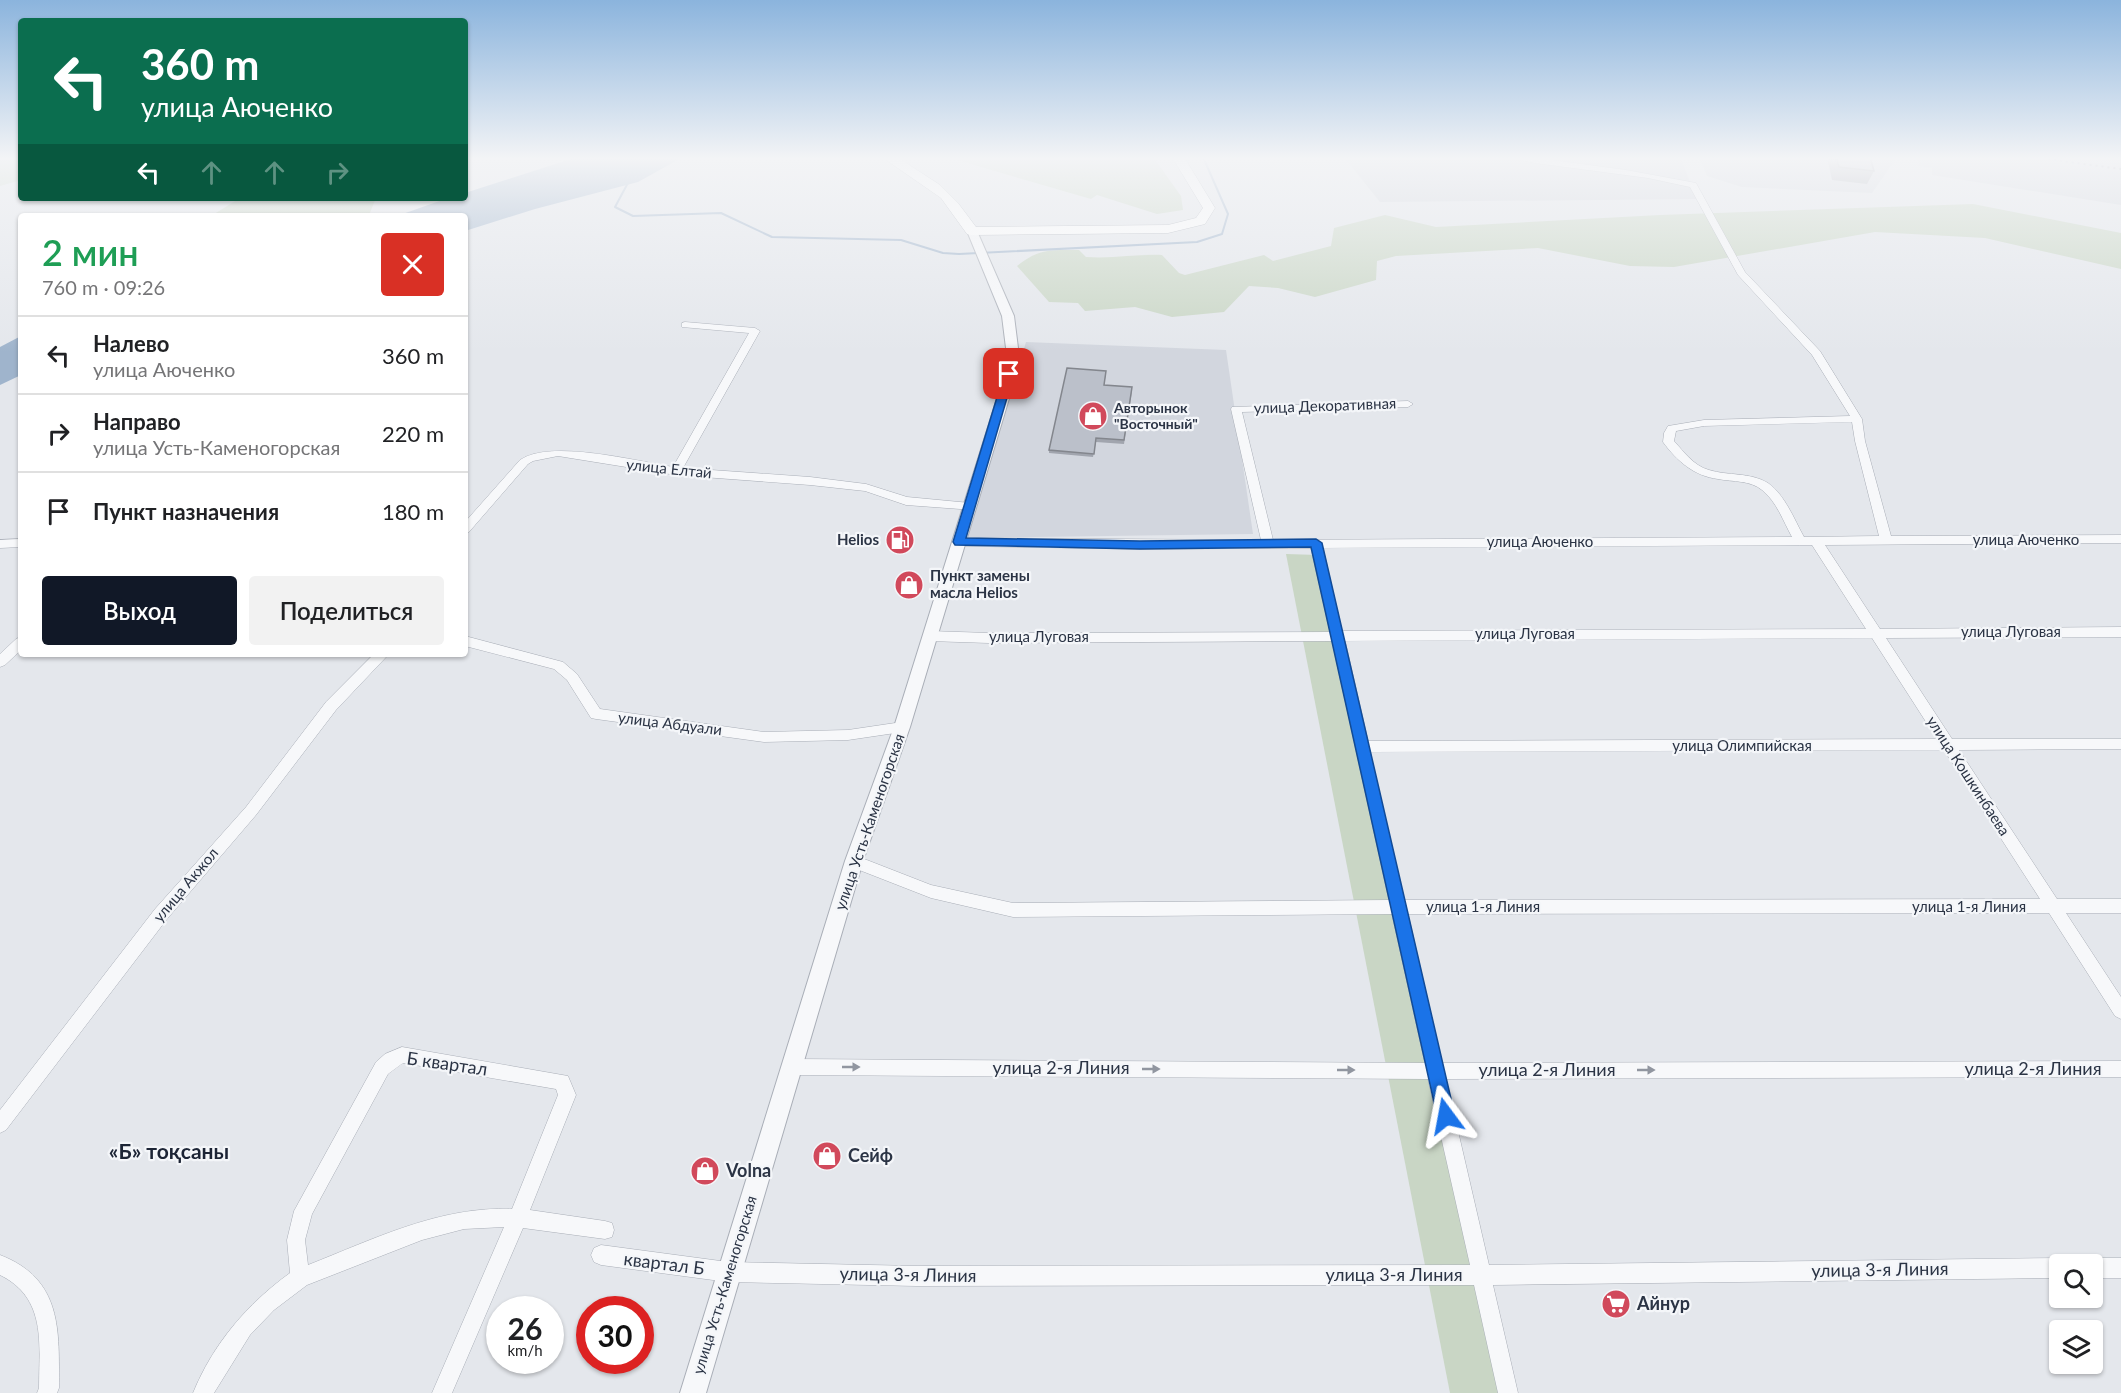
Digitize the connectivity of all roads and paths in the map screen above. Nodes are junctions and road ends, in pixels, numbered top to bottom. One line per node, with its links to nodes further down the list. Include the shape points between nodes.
1 (967, 222): 4 (main road)
2 (1201, 222): 4 (main road, via 1168,229)
3 (1713, 222): 7 (street, via 1741,273 1816,353)
4 (972, 231): 9 (street, улица Усть-Каменогорская, via 1008,316 1013,356)
5 (685, 325): 8 (street, via 755,331)
6 (1408, 404): 17 (street, улица Декоративная, via 1236,409)
7 (1857, 419): 12 (street); 13 (street, via 1704,423 1672,428 1669,433 1668,441 1700,471 1743,478 1772,493)
8 (676, 471): 9 (street, улица Елтай, via 810,481 866,488 906,501); 10 (street, улица Елтай, via 558,453 530,458)
9 (970, 507): 15 (street, улица Усть-Каменогорская)
10 (468, 525)
11 (2121, 539): 12 (street, улица Аюченко)
12 (1886, 540): 14 (street, улица Аюченко)
13 (1800, 541): 14 (street, улица Аюченко); 18 (street, улица Аюченко)
14 (1816, 541): 21 (street, улица Кошкинбаева)
15 (959, 542): 17 (street, улица Аюченко); 23 (street, улица Усть-Каменогорская)
16 (18, 543): 19 (street)
17 (1268, 543): 18 (street, улица Аюченко)
18 (1316, 543): 22 (street)
19 (0, 544)
20 (2121, 632): 21 (street, улица Луговая)
21 (1876, 633): 22 (street, улица Луговая); 30 (street, улица Кошкинбаева)
22 (1337, 635): 23 (street, улица Луговая); 31 (street)
23 (929, 636): 28 (street, улица Усть-Каменогорская)
24 (468, 642): 28 (street, улица Абдуали, via 558,664 572,677 596,714 764,737 848,735)
25 (18, 645): 27 (street)
26 (379, 657): 40 (street, улица Акжол, via 331,706 251,811 168,906)
27 (0, 662)
28 (902, 727): 32 (street, улица Усть-Каменогорская)
29 (2121, 744): 30 (street, улица Олимпийская)
30 (1947, 746): 31 (street, улица Олимпийская); 35 (street, улица Кошкинбаева)
31 (1362, 747): 34 (street)
32 (854, 861): 34 (street, улица 1-я Линия, via 899,882 978,905 1013,910); 37 (street, улица Усть-Каменогорская)
33 (2121, 906): 35 (street, улица 1-я Линия)
34 (1398, 907): 35 (street, улица 1-я Линия); 39 (street)
35 (2054, 907): 36 (street, улица Кошкинбаева)
36 (2121, 1011)
37 (792, 1067): 39 (street, улица 2-я Линия, one-way to 39); 48 (street, улица Усть-Каменогорская)
38 (2121, 1069): 39 (street, улица 2-я Линия, one-way to 38)
39 (1435, 1071): 49 (street)
40 (0, 1124)
41 (516, 1218): 42 (street); 50 (street, via 466,1220 412,1234); 50 (street, Б квартал, via 567,1095 562,1082 402,1055 382,1068 303,1211 296,1240); 53 (street, Б квартал)
42 (606, 1230)
43 (601, 1255): 48 (street, квартал Б)
44 (0, 1265): 51 (street, via 11,1268 29,1283 47,1316)
45 (2049, 1268): 49 (street, улица 3-я Линия)
46 (2103, 1268): 47 (street)
47 (2121, 1268)
48 (728, 1272): 49 (street, улица 3-я Линия, via 917,1276); 54 (street, улица Усть-Каменогорская)
49 (1482, 1275): 55 (street)
50 (300, 1278): 52 (street, via 256,1312 235,1338)
51 (47, 1393)
52 (203, 1393)
53 (442, 1393)
54 (693, 1393)
55 (1508, 1393)

